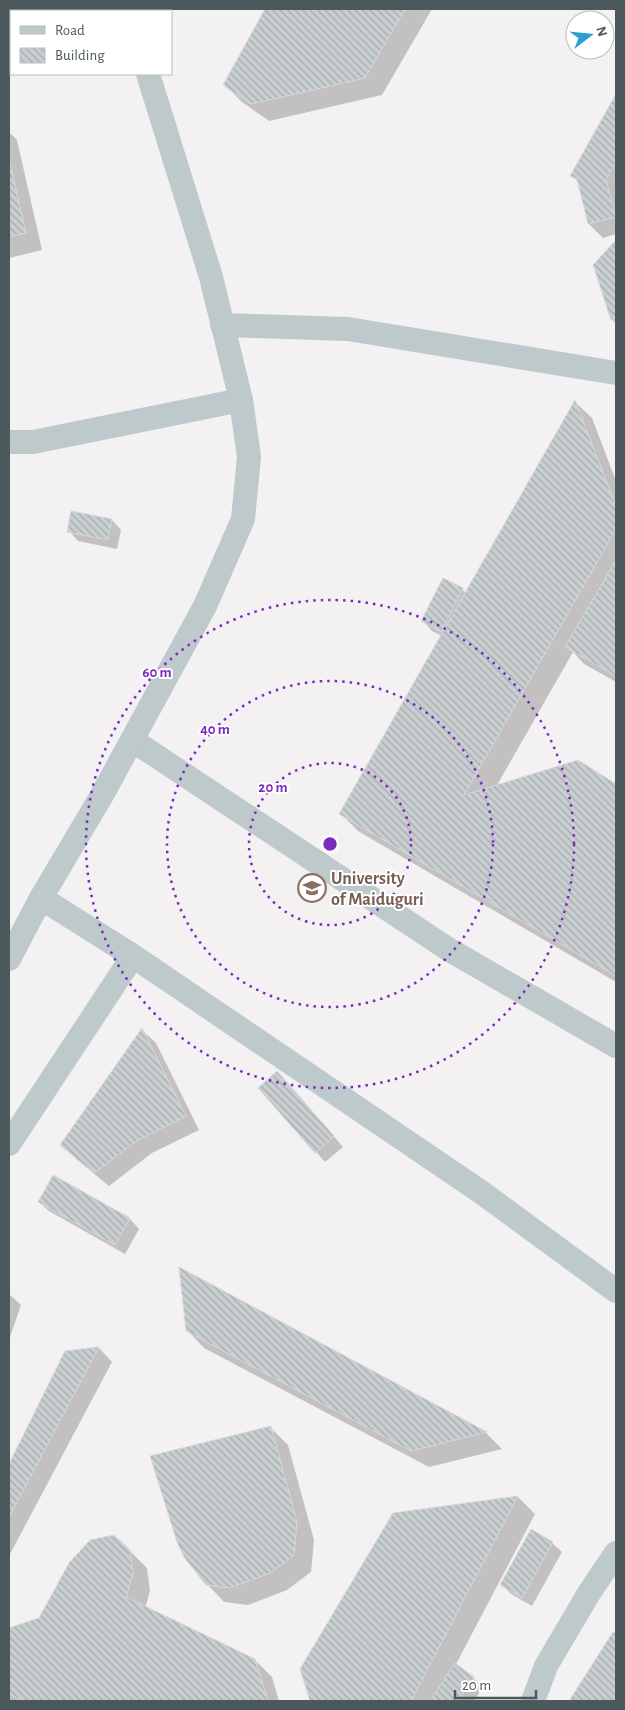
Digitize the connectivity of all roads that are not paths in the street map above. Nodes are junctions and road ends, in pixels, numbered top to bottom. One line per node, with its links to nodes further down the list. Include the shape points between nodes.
1 (148, 75): 2 (street, via 211,277)
2 (222, 325): 3 (street, via 348,329); 4 (street)
3 (616, 373)
4 (241, 400): 5 (street, via 33,442); 6 (street, via 249,458 243,519 205,606)
5 (9, 442)
6 (132, 740): 7 (street); 10 (street, via 448,949)
7 (41, 898): 8 (street); 9 (street)
8 (133, 956): 11 (street); 12 (street, via 482,1192)
9 (9, 959)
10 (616, 1046)
11 (9, 1144)
12 (616, 1291)
13 (616, 1553): 14 (street, via 546,1666)
14 (532, 1701)

